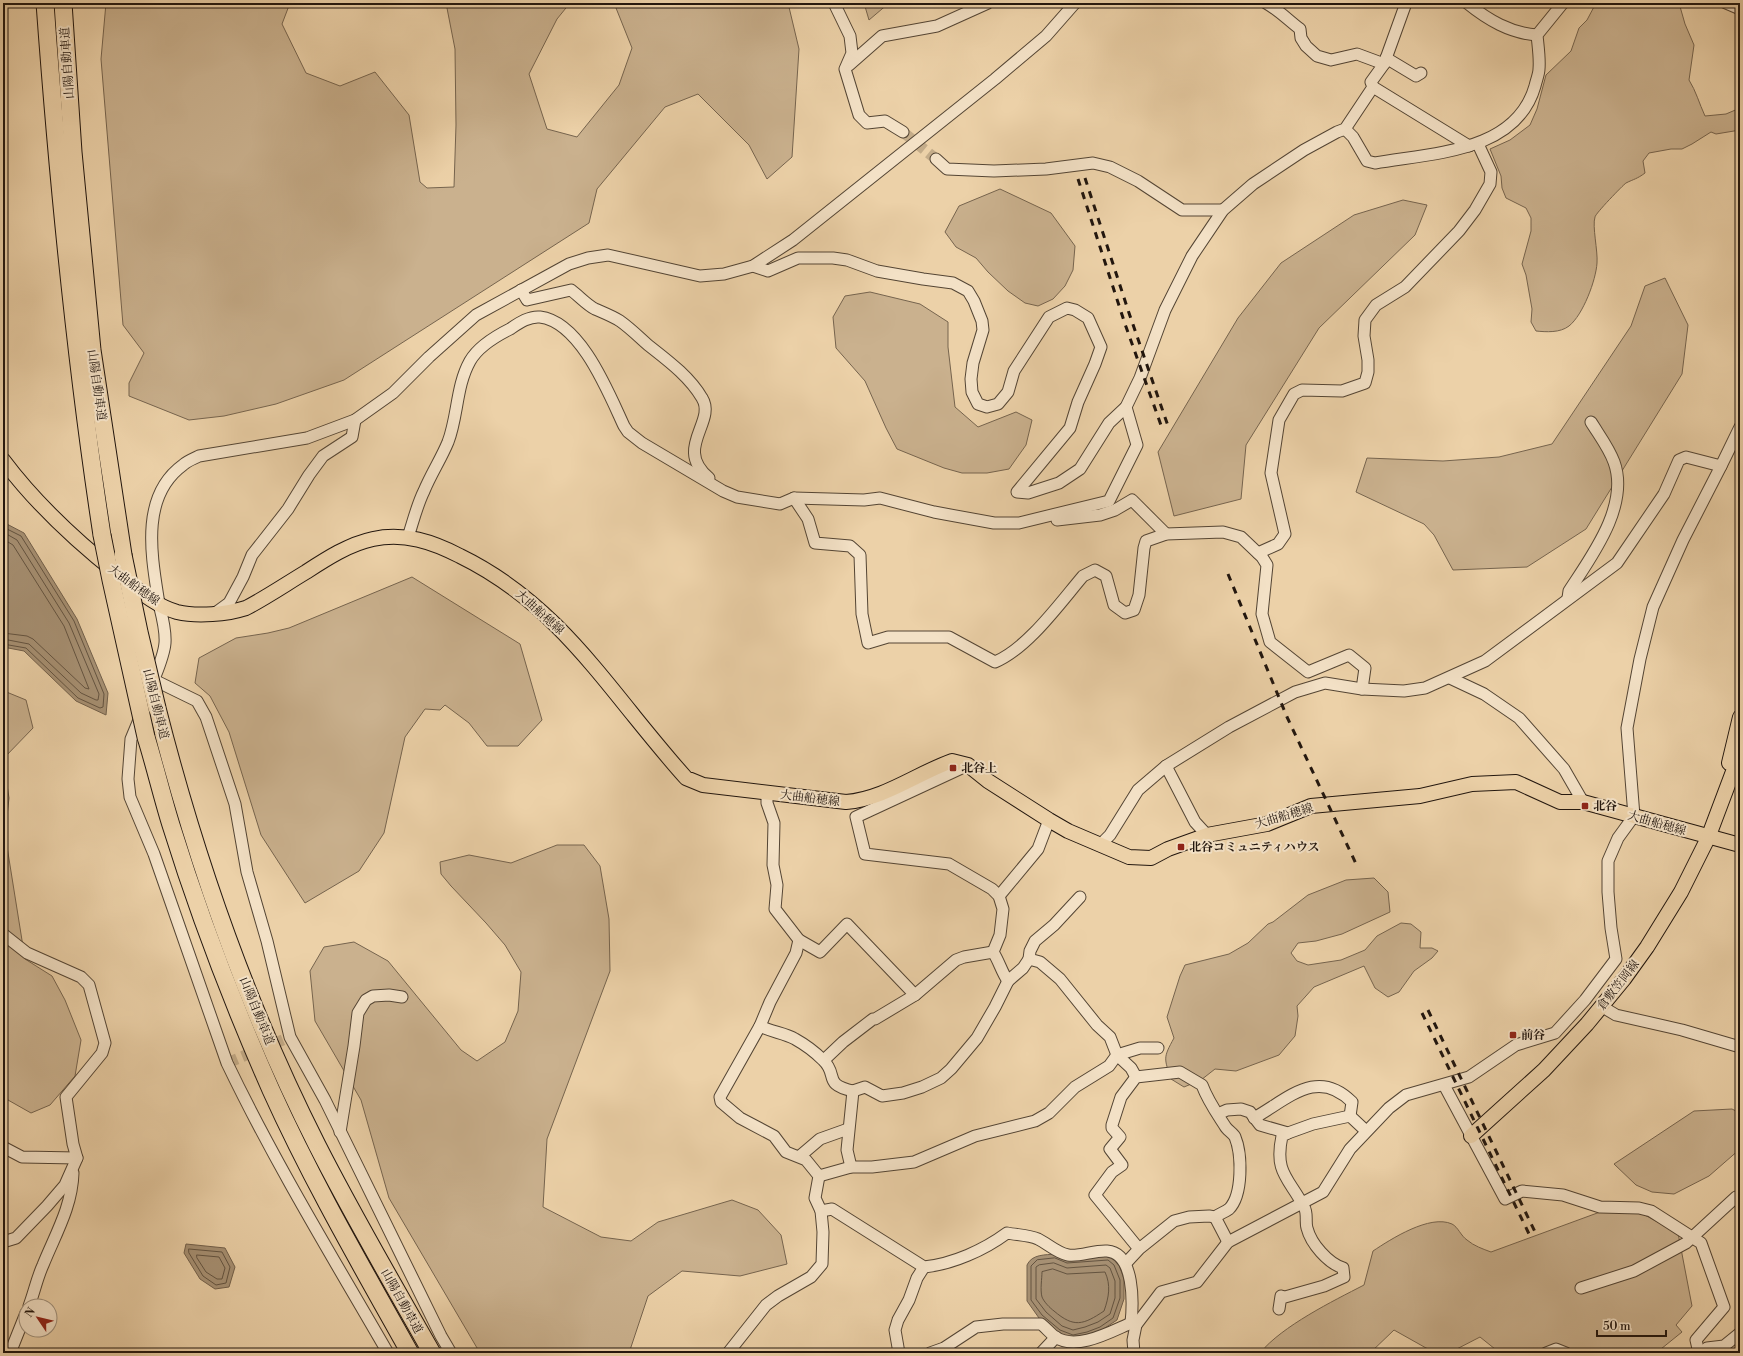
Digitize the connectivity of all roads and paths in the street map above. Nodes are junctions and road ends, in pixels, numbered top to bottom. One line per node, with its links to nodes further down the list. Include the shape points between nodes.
1 (45, 3): 105 (highway, 山陽自動車道, bridge, via 56,154 76,352 102,535 146,737 171,825 205,926 266,1078 302,1155)
2 (63, 3): 106 (highway, 山陽自動車道, bridge, via 73,152 92,350 123,554 157,708 187,817 222,922 259,1017 318,1146)
3 (834, 3): 14 (street, via 850,36 852,53)
4 (988, 3): 14 (street, via 937,26 882,36)
5 (1075, 3): 22 (street, via 1046,36 996,79 793,240)
6 (1266, 3): 13 (street, via 1278,9 1300,29 1301,38 1306,46 1317,56 1331,60 1357,54)
7 (1406, 3): 13 (street)
8 (1467, 3): 12 (street, via 1510,30)
9 (1563, 3): 12 (street)
10 (1726, 3): 11 (street)
11 (1740, 9)
12 (1537, 35): 19 (street, via 1539,69 1531,99 1518,117 1499,134)
13 (1385, 61): 15 (street, via 1416,76); 16 (street, via 1371,82)
14 (845, 69): 18 (street, via 859,115 867,123 885,121)
15 (1421, 73)
16 (1373, 87): 17 (street); 19 (street)
17 (1345, 130): 19 (street, via 1353,137 1367,161 1375,163); 21 (street, via 1291,158 1253,184)
18 (903, 132)
19 (1474, 145): 35 (street, via 1491,172 1490,184 1476,210 1459,231 1405,287 1376,305 1365,320 1368,372 1364,383 1342,391 1302,390 1294,394 1279,420 1272,473 1284,534 1278,544)
20 (936, 160): 21 (street, via 947,169 994,171 1046,169 1093,163 1110,167 1138,181 1182,210)
21 (1223, 210): 24 (street, via 1192,256 1165,310 1140,378)
22 (753, 266): 23 (street, via 724,274 700,276 608,255 569,264); 24 (street, via 768,271 798,258 833,258 847,260 877,271 953,283 968,291 982,321 973,363 972,392 978,404 987,408 998,404 1008,392 1014,370 1049,317 1067,308 1088,318 1101,347 1070,428 1018,492 1028,493 1059,483 1080,469 1109,424)
23 (521, 290): 25 (street, via 471,318 393,393); 30 (street, via 527,300 572,290 594,308 622,323 678,370 703,398 706,411 696,437 695,460 704,475)
24 (1126, 407): 32 (street, via 1137,445 1109,501)
25 (355, 420): 37 (street, via 307,438 199,456 183,464 158,494 153,512 151,536); 38 (street, via 352,437 323,456 288,509 252,556 229,603)
26 (1591, 422): 36 (street, via 1614,462 1618,484 1615,505 1602,542 1569,591)
27 (1740, 427): 29 (street)
28 (3, 460): 37 (main road, 大曲船穂線, via 37,502 65,529 142,594)
29 (1721, 466): 36 (street, via 1686,457 1679,460 1664,494 1617,563); 49 (street, via 1683,540 1653,607 1627,728)
30 (723, 491): 31 (street, via 737,497 780,504); 34 (street, via 628,432 584,348 551,321 540,317 528,318 479,349 471,359 465,372 448,441 423,492)
31 (794, 498): 32 (street, via 880,498 934,512 994,523 1020,523); 33 (street, via 808,519 815,543 850,546 860,555 862,614 868,643 888,637 949,637 995,662 1008,657 1026,641 1083,576 1095,570 1106,576 1114,605 1125,614 1134,610 1139,595 1146,541)
32 (1038, 519): 33 (street, via 1043,523 1100,515 1132,500)
33 (1166, 534): 35 (street, via 1223,532 1241,537)
34 (408, 537): 38 (main road, 大曲船穂線, via 372,539 330,557 246,608 231,613); 46 (main road, 大曲船穂線, via 447,549 472,562 522,594 542,611 597,670 686,778 703,785)
35 (1258, 553): 41 (street, via 1267,565 1262,614 1270,642 1308,672 1349,655 1365,668)
36 (1568, 599): 39 (street, via 1485,661)
37 (160, 605): 38 (main road, 大曲船穂線, via 178,612); 40 (street, via 165,643)
38 (214, 614)
39 (1450, 678): 41 (street, via 1425,688 1404,691); 47 (street, via 1484,694 1519,718 1564,769)
40 (154, 680): 78 (street, via 197,701 206,717 235,804 247,872 290,1037); 104 (street, via 131,739 128,778 130,797 154,854 227,1063 316,1229)
41 (1362, 689): 45 (street, via 1325,683 1294,692 1229,727)
42 (1740, 717): 48 (main road, 倉敷笠岡線)
43 (1740, 753): 48 (main road, 倉敷笠岡線)
44 (968, 765): 46 (main road, 大曲船穂線, via 952,761 859,801 846,802); 50 (main road, 大曲船穂線, via 988,781); 55 (street, via 856,817 865,854 949,864 992,889)
45 (1166, 766): 51 (street, via 1195,822); 53 (street, via 1138,790 1110,835)
46 (767, 793): 58 (street, via 767,803 774,823 776,909)
47 (1583, 802): 49 (main road, 大曲船穂線); 51 (main road, 大曲船穂線, via 1560,802 1516,782 1472,784 1420,796 1311,806 1267,824)
48 (1720, 803): 52 (main road, 倉敷笠岡線)
49 (1634, 816): 52 (main road, 大曲船穂線); 71 (street, via 1618,838 1608,861 1608,892 1616,959 1555,1034 1516,1045 1469,1077)
50 (1049, 820): 53 (main road, 大曲船穂線); 55 (street, via 1038,849)
51 (1207, 835): 53 (main road, 大曲船穂線, via 1151,858 1129,857)
52 (1708, 838): 54 (main road, 大曲船穂線); 64 (main road, 倉敷笠岡線, via 1647,947)
53 (1100, 845)
54 (1740, 845)
55 (999, 896): 59 (street, via 1003,909 1003,923)
56 (1080, 897): 60 (street, via 1036,941)
57 (3, 934): 83 (street, via 27,953 81,977 89,985 105,1043 102,1053 66,1097)
58 (799, 940): 62 (street, via 820,952 847,924); 65 (street, via 796,952)
59 (993, 952): 61 (street); 62 (street, via 964,956 956,960)
60 (1029, 959): 61 (street); 68 (street, via 1040,962 1060,979 1097,1025 1110,1037)
61 (1008, 981): 72 (street, via 978,1038 941,1078 903,1093 882,1096 865,1087)
62 (915, 995): 69 (street, via 887,1013 873,1018)
63 (402, 997): 78 (street, via 373,996 366,1000 358,1013)
64 (1601, 1006): 66 (street, via 1616,1015); 80 (main road, 倉敷笠岡線, via 1544,1070)
65 (760, 1026): 69 (street, via 794,1038); 82 (street, via 720,1097 721,1102 740,1118 774,1136 786,1152)
66 (1740, 1047)
67 (1158, 1048): 68 (street, via 1140,1048)
68 (1118, 1055): 70 (street); 84 (street, via 1109,1066 1075,1087 1049,1112 1035,1121 975,1136 914,1162)
69 (824, 1060): 72 (street, via 835,1084)
70 (1136, 1077): 73 (street, via 1180,1072 1202,1085); 93 (street, via 1121,1097 1112,1125 1120,1137 1110,1149 1122,1165 1112,1172 1095,1195)
71 (1444, 1085): 77 (street, via 1406,1095); 80 (street)
72 (853, 1091): 76 (street)
73 (1218, 1114): 75 (street, via 1241,1109 1250,1112); 89 (street, via 1235,1137 1240,1165 1236,1200)
74 (1350, 1116): 75 (street, via 1352,1102 1345,1095 1316,1086 1301,1089); 77 (street); 79 (street)
75 (1254, 1118): 79 (street, via 1260,1125)
76 (848, 1129): 82 (street, via 820,1139); 84 (street, via 847,1150)
77 (1366, 1131): 87 (street, via 1350,1149 1323,1192)
78 (340, 1132): 107 (street)
79 (1288, 1132): 87 (street, via 1282,1136 1279,1149 1280,1165)
80 (1471, 1136): 90 (street, via 1505,1199 1522,1192 1563,1195 1600,1207 1639,1208 1651,1211)
81 (3, 1147): 83 (street, via 22,1157)
82 (800, 1156): 85 (street)
83 (75, 1162): 91 (street, via 65,1185 47,1206 16,1238); 97 (street, via 67,1210 42,1266)
84 (851, 1167): 85 (street)
85 (819, 1176): 88 (street, via 815,1198)
86 (1736, 1198): 90 (street)
87 (1302, 1204): 92 (street); 98 (street, via 1310,1238 1328,1260 1343,1268 1344,1277 1317,1288 1281,1296)
88 (821, 1211): 95 (street, via 832,1209); 108 (street, via 822,1264 811,1277 766,1305)
89 (1215, 1217): 92 (street); 93 (street, via 1189,1217 1174,1221)
90 (1694, 1237): 96 (street, via 1634,1271); 115 (street, via 1701,1243 1724,1307 1696,1340)
91 (3, 1242)
92 (1228, 1242): 99 (street, via 1197,1282 1161,1292)
93 (1139, 1249): 94 (street)
94 (1126, 1263): 95 (street, via 1109,1251 1069,1255 1036,1238 1007,1233 993,1244 972,1253 936,1266); 99 (street, via 1133,1303)
95 (924, 1267): 109 (street, via 895,1330)
96 (1581, 1288)
97 (32, 1298)
98 (1279, 1309)
99 (1133, 1324): 102 (street, via 1084,1341 1068,1342); 112 (street)
100 (18, 1333): 103 (street)
101 (1740, 1333): 115 (street, via 1724,1346 1707,1348)
102 (1056, 1337): 110 (street, via 1041,1324 976,1327 944,1348); 111 (street)
103 (12, 1353)
104 (388, 1353)
105 (410, 1353)
106 (432, 1353)
107 (451, 1353)
108 (728, 1353)
109 (899, 1353)
110 (930, 1353)
111 (1041, 1353)
112 (1134, 1353)
113 (1546, 1353): 114 (street, via 1556,1349)
114 (1566, 1353)
115 (1700, 1353)

